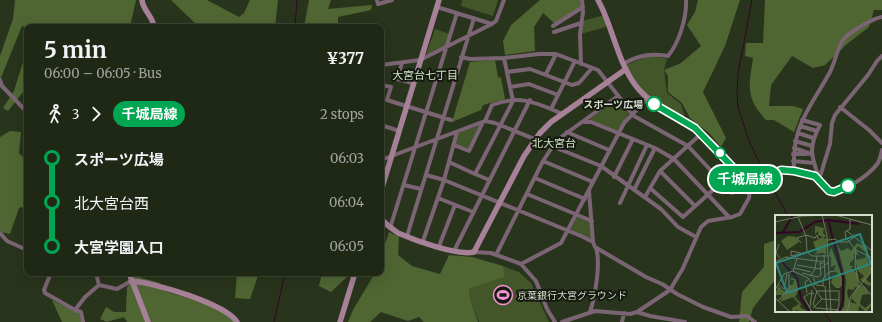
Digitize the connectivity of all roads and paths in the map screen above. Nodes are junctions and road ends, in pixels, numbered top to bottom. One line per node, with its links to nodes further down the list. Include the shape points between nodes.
1 (142, 0): 15 (street)
2 (377, 0): 3 (street, via 378,4)
3 (392, 0)
4 (439, 0): 9 (street)
5 (504, 0): 16 (street, via 496,21)
6 (582, 0): 10 (street)
7 (598, 0): 30 (street)
8 (686, 0): 30 (street, via 682,25 673,50 668,56 637,56)
9 (437, 7): 11 (street); 25 (street)
10 (583, 7): 14 (street); 17 (street)
11 (456, 13): 13 (street); 20 (street)
12 (882, 16): 54 (street, via 843,40 831,71)
13 (474, 18): 16 (street); 19 (street)
14 (581, 22): 18 (street); 28 (street)
15 (154, 24)
16 (492, 24): 19 (street)
17 (553, 26)
18 (554, 32)
19 (468, 36): 20 (street); 23 (street)
20 (446, 47): 25 (street); 49 (street)
21 (556, 54): 24 (street); 26 (street); 33 (street)
22 (882, 56): 46 (street)
23 (461, 57): 24 (street); 52 (street)
24 (504, 58): 32 (street)
25 (420, 60): 27 (street); 37 (street)
26 (575, 61): 28 (street); 35 (street)
27 (402, 63): 29 (street); 37 (street, via 397,79)
28 (582, 64): 31 (street)
29 (384, 65)
30 (625, 67): 36 (street); 42 (street, via 634,84)
31 (592, 68): 35 (street, via 575,85); 36 (street, via 598,70)
32 (507, 72): 33 (street, via 530,69); 39 (street)
33 (546, 74): 35 (street)
34 (0, 80): 47 (street, via 2,86)
35 (565, 82): 40 (street)
36 (608, 82): 41 (street); 50 (street)
37 (413, 83): 45 (street)
38 (384, 86): 45 (street, via 391,87 387,100)
39 (510, 87): 40 (street, via 529,84); 44 (street)
40 (558, 95): 48 (street)
41 (618, 96): 51 (street); 56 (street)
42 (648, 98): 51 (street); 66 (street, via 660,109)
43 (530, 100): 44 (street); 48 (street); 61 (street)
44 (512, 101): 55 (street, via 492,105); 57 (street)
45 (406, 107): 49 (street); 60 (street)
46 (840, 107): 73 (street); 102 (street, via 832,123 830,144)
47 (24, 109)
48 (551, 109): 50 (street)
49 (426, 113): 52 (street); 76 (street)
50 (563, 114): 70 (street, via 545,127)
51 (632, 114): 65 (street); 78 (street)
52 (443, 118): 53 (street); 69 (street)
53 (450, 120)
54 (802, 120): 59 (street); 62 (street, via 820,126)
55 (484, 121): 57 (street); 63 (street); 74 (street, via 469,151)
56 (582, 123): 64 (street); 65 (street, via 591,122)
57 (500, 124): 61 (street); 96 (street)
58 (384, 126): 60 (street)
59 (800, 126): 62 (street); 67 (street)
60 (399, 131): 86 (street)
61 (514, 131): 70 (street); 101 (street)
62 (817, 131): 68 (street)
63 (456, 132): 69 (street); 74 (street)
64 (568, 132): 77 (street); 82 (street)
65 (618, 133): 71 (street); 82 (street)
66 (702, 133): 78 (street); 107 (street)
67 (798, 133): 68 (street); 72 (street)
68 (813, 138): 79 (street)
69 (436, 139): 76 (street); 97 (street)
70 (535, 139): 77 (street); 119 (street)
71 (633, 139): 75 (street); 98 (street)
72 (795, 141): 79 (street); 81 (street)
73 (882, 143)
74 (454, 145): 91 (street)
75 (647, 145): 80 (street); 108 (street)
76 (416, 146): 86 (street); 106 (street)
77 (552, 146): 89 (street); 93 (street)
78 (688, 146): 88 (street); 105 (street)
79 (812, 146): 85 (street)
80 (655, 148): 88 (street); 112 (street)
81 (794, 148): 84 (street); 85 (street)
82 (609, 150): 93 (street)
83 (882, 150): 102 (street, via 878,162 866,176 839,190 827,191)
84 (793, 154): 85 (street); 90 (street)
85 (811, 154): 92 (street)
86 (392, 156): 87 (street); 103 (street)
87 (384, 159)
88 (674, 159): 94 (street); 114 (street)
89 (543, 161): 99 (street); 104 (street)
90 (793, 161): 92 (street); 95 (street)
91 (449, 162): 96 (street); 100 (street)
92 (814, 163): 102 (street)
93 (601, 166): 98 (street); 104 (street)
94 (660, 171): 109 (street); 122 (street)
95 (794, 171): 102 (street, via 811,174); 107 (street, via 781,170)
96 (475, 174): 101 (street)
97 (426, 175): 100 (street); 110 (street)
98 (614, 177): 108 (street)
99 (535, 178): 113 (street); 118 (street)
100 (444, 180): 115 (street); 117 (street)
101 (489, 180): 115 (street)
102 (819, 180)
103 (384, 181)
104 (592, 182): 111 (street)
105 (722, 182): 107 (street, via 732,193); 114 (street)
106 (404, 185): 110 (street); 129 (street)
107 (750, 185): 126 (street, via 750,194 744,208 736,216)
108 (627, 186): 112 (street); 120 (street)
109 (650, 188): 116 (street); 122 (street, via 683,217)
110 (421, 189): 132 (street)
111 (589, 190): 118 (street); 128 (street)
112 (634, 190): 116 (street)
113 (527, 194): 123 (street); 125 (street)
114 (708, 194): 122 (street); 126 (street)
115 (481, 196): 119 (street); 124 (street)
116 (645, 197): 133 (street, via 678,227)
117 (438, 198): 121 (street); 134 (street)
118 (584, 199): 125 (street)
119 (499, 203): 123 (street); 140 (street)
120 (620, 203)
121 (455, 205): 124 (street); 136 (street)
122 (695, 206)
123 (518, 211): 130 (street); 141 (street)
124 (473, 212): 139 (street)
125 (576, 215): 128 (street); 130 (street)
126 (729, 217): 133 (street, via 705,222)
127 (384, 222): 129 (street)
128 (592, 222): 135 (street)
129 (390, 228): 132 (street)
130 (568, 231): 135 (street); 142 (street, via 561,243)
131 (0, 233): 138 (street, via 7,241)
132 (407, 236): 134 (street)
133 (696, 237): 148 (street, via 691,254)
134 (423, 242): 136 (street)
135 (593, 242): 137 (street)
136 (438, 246): 139 (street)
137 (595, 247): 148 (street); 150 (street, via 598,253 597,271)
138 (24, 249)
139 (454, 250): 140 (street)
140 (474, 252): 141 (street)
141 (496, 255): 142 (street)
142 (520, 264): 158 (street, via 536,281)
143 (50, 276): 149 (street, via 45,293)
144 (97, 276): 147 (street)
145 (129, 276): 147 (street, via 117,289); 155 (street); 156 (street, via 224,311)
146 (354, 276): 157 (street)
147 (100, 285): 149 (street, via 85,297)
148 (670, 290): 151 (street); 162 (street, via 702,307 732,317 747,316)
149 (75, 310): 154 (street, via 81,312)
150 (590, 312): 152 (street); 153 (street)
151 (637, 312): 152 (street); 161 (street)
152 (624, 313): 160 (street)
153 (570, 321): 159 (street)
154 (83, 322)
155 (148, 322)
156 (237, 322)
157 (340, 322)
158 (555, 322)
159 (562, 322)
160 (622, 322)
161 (685, 322)
162 (755, 322)

